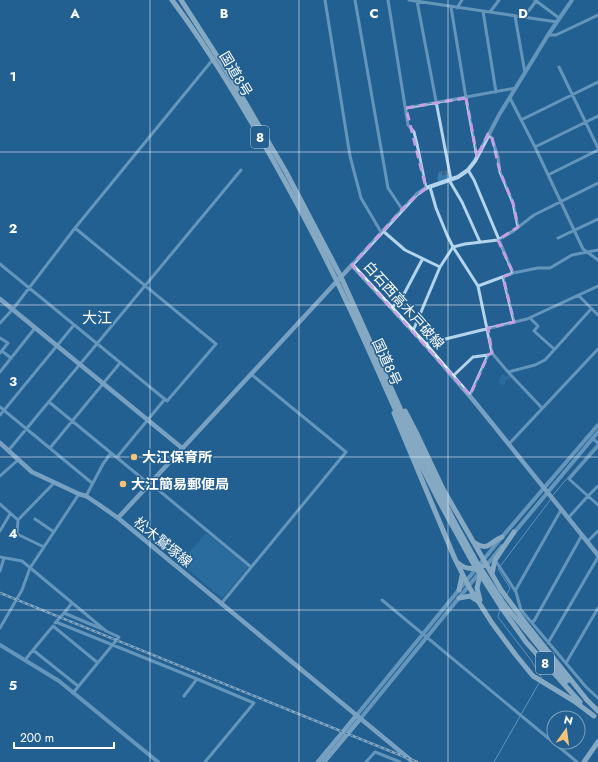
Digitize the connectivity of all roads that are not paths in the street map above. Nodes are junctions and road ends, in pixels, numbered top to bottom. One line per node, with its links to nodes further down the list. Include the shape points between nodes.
1 (172, 0): 22 (highway, 国道8号 / 8)
2 (181, 0): 65 (highway, 国道8号 / 8, via 278,159)
3 (325, 0): 52 (street, via 352,163 361,198)
4 (355, 0): 47 (street, via 388,188)
5 (388, 0): 32 (street)
6 (409, 0): 11 (street)
7 (462, 0): 14 (street)
8 (499, 0): 16 (street)
9 (535, 0): 19 (street); 20 (street)
10 (572, 0): 20 (street)
11 (417, 1): 12 (street); 31 (street)
12 (422, 1): 13 (street)
13 (451, 7): 14 (street); 29 (street)
14 (457, 8): 15 (street)
15 (483, 11): 16 (street); 27 (street)
16 (490, 12): 18 (street)
17 (598, 15): 21 (street, via 556,35)
18 (515, 16): 19 (street); 24 (street)
19 (524, 17): 20 (street)
20 (558, 20): 21 (street)
21 (548, 35): 24 (street)
22 (214, 58): 50 (street); 67 (highway, 国道8号 / 8, via 282,174)
23 (559, 67): 28 (street)
24 (525, 73): 26 (street)
25 (598, 82): 28 (street)
26 (516, 88): 27 (street); 30 (street)
27 (496, 92): 29 (street)
28 (572, 95): 34 (street); 35 (street)
29 (466, 98): 31 (street); 39 (street)
30 (510, 98): 34 (street); 36 (street)
31 (436, 103): 32 (street); 43 (street)
32 (406, 108): 45 (street, via 408,125 414,132 418,144)
33 (598, 116): 35 (street)
34 (521, 120): 37 (street)
35 (586, 122): 37 (street); 38 (street)
36 (488, 134): 39 (street); 49 (street, via 492,138 500,172 513,203)
37 (535, 147): 42 (street)
38 (598, 149): 42 (street)
39 (477, 157): 41 (street)
40 (241, 170): 68 (street)
41 (468, 170): 43 (street); 54 (street)
42 (548, 175): 46 (street)
43 (450, 180): 45 (street); 55 (street)
44 (598, 184): 46 (street)
45 (428, 188): 47 (street, via 417,194); 56 (street)
46 (560, 202): 49 (street, via 534,215); 51 (street)
47 (402, 209): 52 (street)
48 (598, 218): 51 (street)
49 (518, 227): 54 (street)
50 (75, 228): 68 (street); 71 (street)
51 (574, 230): 53 (street); 58 (street)
52 (382, 232): 59 (street); 62 (street)
53 (558, 238)
54 (498, 240): 55 (street); 64 (street)
55 (480, 242): 56 (street)
56 (453, 247): 63 (street); 69 (street)
57 (598, 250): 58 (street)
58 (586, 252): 60 (street); 64 (street, via 572,255 550,268)
59 (422, 260): 63 (street); 74 (street, via 404,294)
60 (598, 260)
61 (0, 264): 71 (street)
62 (352, 266): 65 (main road, 白石西高木戸破線); 74 (main road, 白石西高木戸破線)
63 (440, 267): 84 (street)
64 (513, 273): 66 (street)
65 (341, 277): 67 (main road, 白石西高木戸破線); 105 (highway, 国道8号 / 8)
66 (503, 277): 69 (street); 79 (street)
67 (337, 281): 99 (main road, 白石西高木戸破線); 102 (highway, 国道8号 / 8)
68 (144, 285): 86 (street); 104 (street, via 216,344 167,401)
69 (478, 286): 83 (street)
70 (598, 286): 72 (street)
71 (28, 288): 75 (street); 81 (street)
72 (578, 295): 76 (street); 78 (street)
73 (0, 299): 75 (main road)
74 (392, 308): 84 (main road, 白石西高木戸破線)
75 (13, 309): 80 (street); 82 (main road)
76 (591, 309): 77 (street); 89 (street)
77 (598, 315)
78 (530, 318): 79 (street); 89 (street, via 538,326 534,331)
79 (514, 322): 83 (street)
80 (0, 323)
81 (74, 325): 86 (street); 88 (street)
82 (35, 328): 88 (main road); 94 (street)
83 (488, 328): 87 (street); 92 (street)
84 (413, 331): 87 (main road, 白石西高木戸破線)
85 (0, 338): 91 (street, via 8,343)
86 (97, 344): 95 (street); 96 (street)
87 (426, 344): 100 (main road, 白石西高木戸破線)
88 (57, 345): 95 (main road); 109 (street)
89 (554, 349): 98 (street, via 545,360)
90 (598, 349): 108 (street)
91 (1, 352): 94 (street)
92 (492, 353): 93 (street); 98 (street)
93 (488, 355): 100 (street, via 469,359); 103 (street)
94 (11, 358): 97 (street)
95 (80, 363): 101 (main road); 106 (street)
96 (120, 363): 101 (street); 104 (street)
97 (0, 372)
98 (508, 372): 108 (street)
99 (251, 374): 121 (main road, 白石西高木戸破線); 158 (street, via 346,452)
100 (453, 376): 103 (main road, 白石西高木戸破線)
101 (103, 383): 111 (street); 112 (main road)
102 (386, 388): 143 (highway, 国道8号 / 8, via 417,458); 155 (highway, via 397,423)
103 (470, 395): 118 (main road, 白石西高木戸破線)
104 (165, 399): 112 (street)
105 (396, 399): 143 (highway, 国道8号 / 8); 150 (highway, via 409,417 443,489)
106 (49, 402): 111 (street); 114 (street)
107 (0, 407): 109 (street)
108 (542, 408): 118 (street)
109 (4, 410): 110 (street); 114 (street)
110 (0, 415)
111 (72, 420): 120 (street); 123 (street)
112 (147, 420): 121 (main road); 124 (street)
113 (598, 425): 116 (street)
114 (27, 428): 120 (street); 122 (street)
115 (598, 432): 116 (street)
116 (591, 437): 119 (street); 131 (street)
117 (0, 443): 122 (main road)
118 (509, 444): 131 (main road, 白石西高木戸破線)
119 (598, 444): 134 (street, via 569,479)
120 (50, 448): 128 (street)
121 (182, 448): 129 (main road, 松木鷲塚線)
122 (8, 451): 125 (main road)
123 (111, 453): 124 (street); 128 (street)
124 (116, 457): 129 (street)
125 (18, 460): 126 (street); 127 (main road, via 32,472)
126 (0, 476)
127 (54, 483): 132 (main road); 141 (street)
128 (92, 483): 133 (street)
129 (150, 483): 140 (main road, 松木鷲塚線); 158 (street)
130 (598, 486): 134 (street)
131 (546, 490): 137 (main road, 白石西高木戸破線); 147 (street); 149 (street)
132 (79, 494): 133 (main road); 146 (street)
133 (86, 496): 140 (main road)
134 (588, 496): 136 (street); 139 (street)
135 (0, 504): 138 (street)
136 (598, 505)
137 (562, 510): 148 (main road, 白石西高木戸破線); 166 (street)
138 (10, 514): 141 (street); 144 (street)
139 (570, 516)
140 (118, 518): 170 (main road, 松木鷲塚線)
141 (18, 520): 152 (street, via 17,534)
142 (35, 520): 146 (street)
143 (452, 522): 172 (highway, 国道8号 / 8, bridge)
144 (0, 531)
145 (598, 531): 151 (street)
146 (54, 532): 152 (street)
147 (514, 532): 156 (highway); 157 (street)
148 (582, 535): 151 (main road, 白石西高木戸破線); 176 (street, via 534,621)
149 (502, 537): 150 (highway, via 488,546); 157 (street)
150 (474, 542): 157 (highway)
151 (587, 542): 153 (main road, 白石西高木戸破線)
152 (44, 547): 159 (street)
153 (598, 556): 181 (street)
154 (2, 558): 159 (street, via 22,562); 161 (street)
155 (455, 559): 160 (highway, via 466,568); 162 (highway)
156 (495, 560): 163 (highway); 166 (street)
157 (485, 563): 160 (highway); 163 (highway)
158 (251, 567): 170 (street)
159 (30, 568): 169 (street); 178 (street, via 22,590)
160 (478, 570): 164 (street); 171 (highway, via 477,588)
161 (0, 571)
162 (461, 572): 164 (highway); 165 (highway, via 462,582)
163 (492, 575): 193 (highway, via 527,625)
164 (467, 584): 165 (street); 167 (street); 171 (highway)
165 (459, 590): 180 (street)
166 (515, 591): 176 (street, via 521,610)
167 (459, 598): 171 (highway, via 470,596); 180 (street)
168 (382, 600): 180 (street)
169 (72, 603): 174 (street); 179 (street)
170 (221, 604): 195 (main road, 松木鷲塚線)
171 (481, 605): 196 (highway, via 505,642 533,676)
172 (502, 606): 193 (highway, 国道8号 / 8, via 561,675); 196 (highway, 国道8号 / 8, via 526,642)
173 (598, 608): 187 (street)
174 (64, 613): 175 (street); 179 (street)
175 (56, 622): 177 (street); 183 (street)
176 (531, 622): 181 (street)
177 (53, 626): 184 (street); 186 (street)
178 (0, 628)
179 (106, 631): 183 (street, via 119,637)
180 (425, 635): 195 (street); 206 (street)
181 (548, 643): 187 (street)
182 (0, 645): 185 (street)
183 (112, 645): 186 (street); 188 (street)
184 (33, 650): 185 (street); 189 (street)
185 (25, 660): 190 (street)
186 (98, 663): 189 (street)
187 (566, 663): 192 (street)
188 (197, 679): 191 (street); 200 (street, via 254,703)
189 (78, 686): 190 (street)
190 (73, 693): 199 (street)
191 (184, 696)
192 (598, 698)
193 (587, 700): 194 (highway, 国道8号 / 8)
194 (598, 711)
195 (358, 717): 198 (main road, 松木鷲塚線); 201 (main road); 202 (main road)
196 (596, 718)
197 (598, 742): 207 (main road)
198 (406, 760): 205 (main road, 松木鷲塚線)
199 (158, 762)
200 (205, 762)
201 (318, 762)
202 (324, 762)
203 (366, 762): 204 (street, via 375,752)
204 (400, 762)
205 (413, 762)
206 (578, 762)
207 (584, 762)

